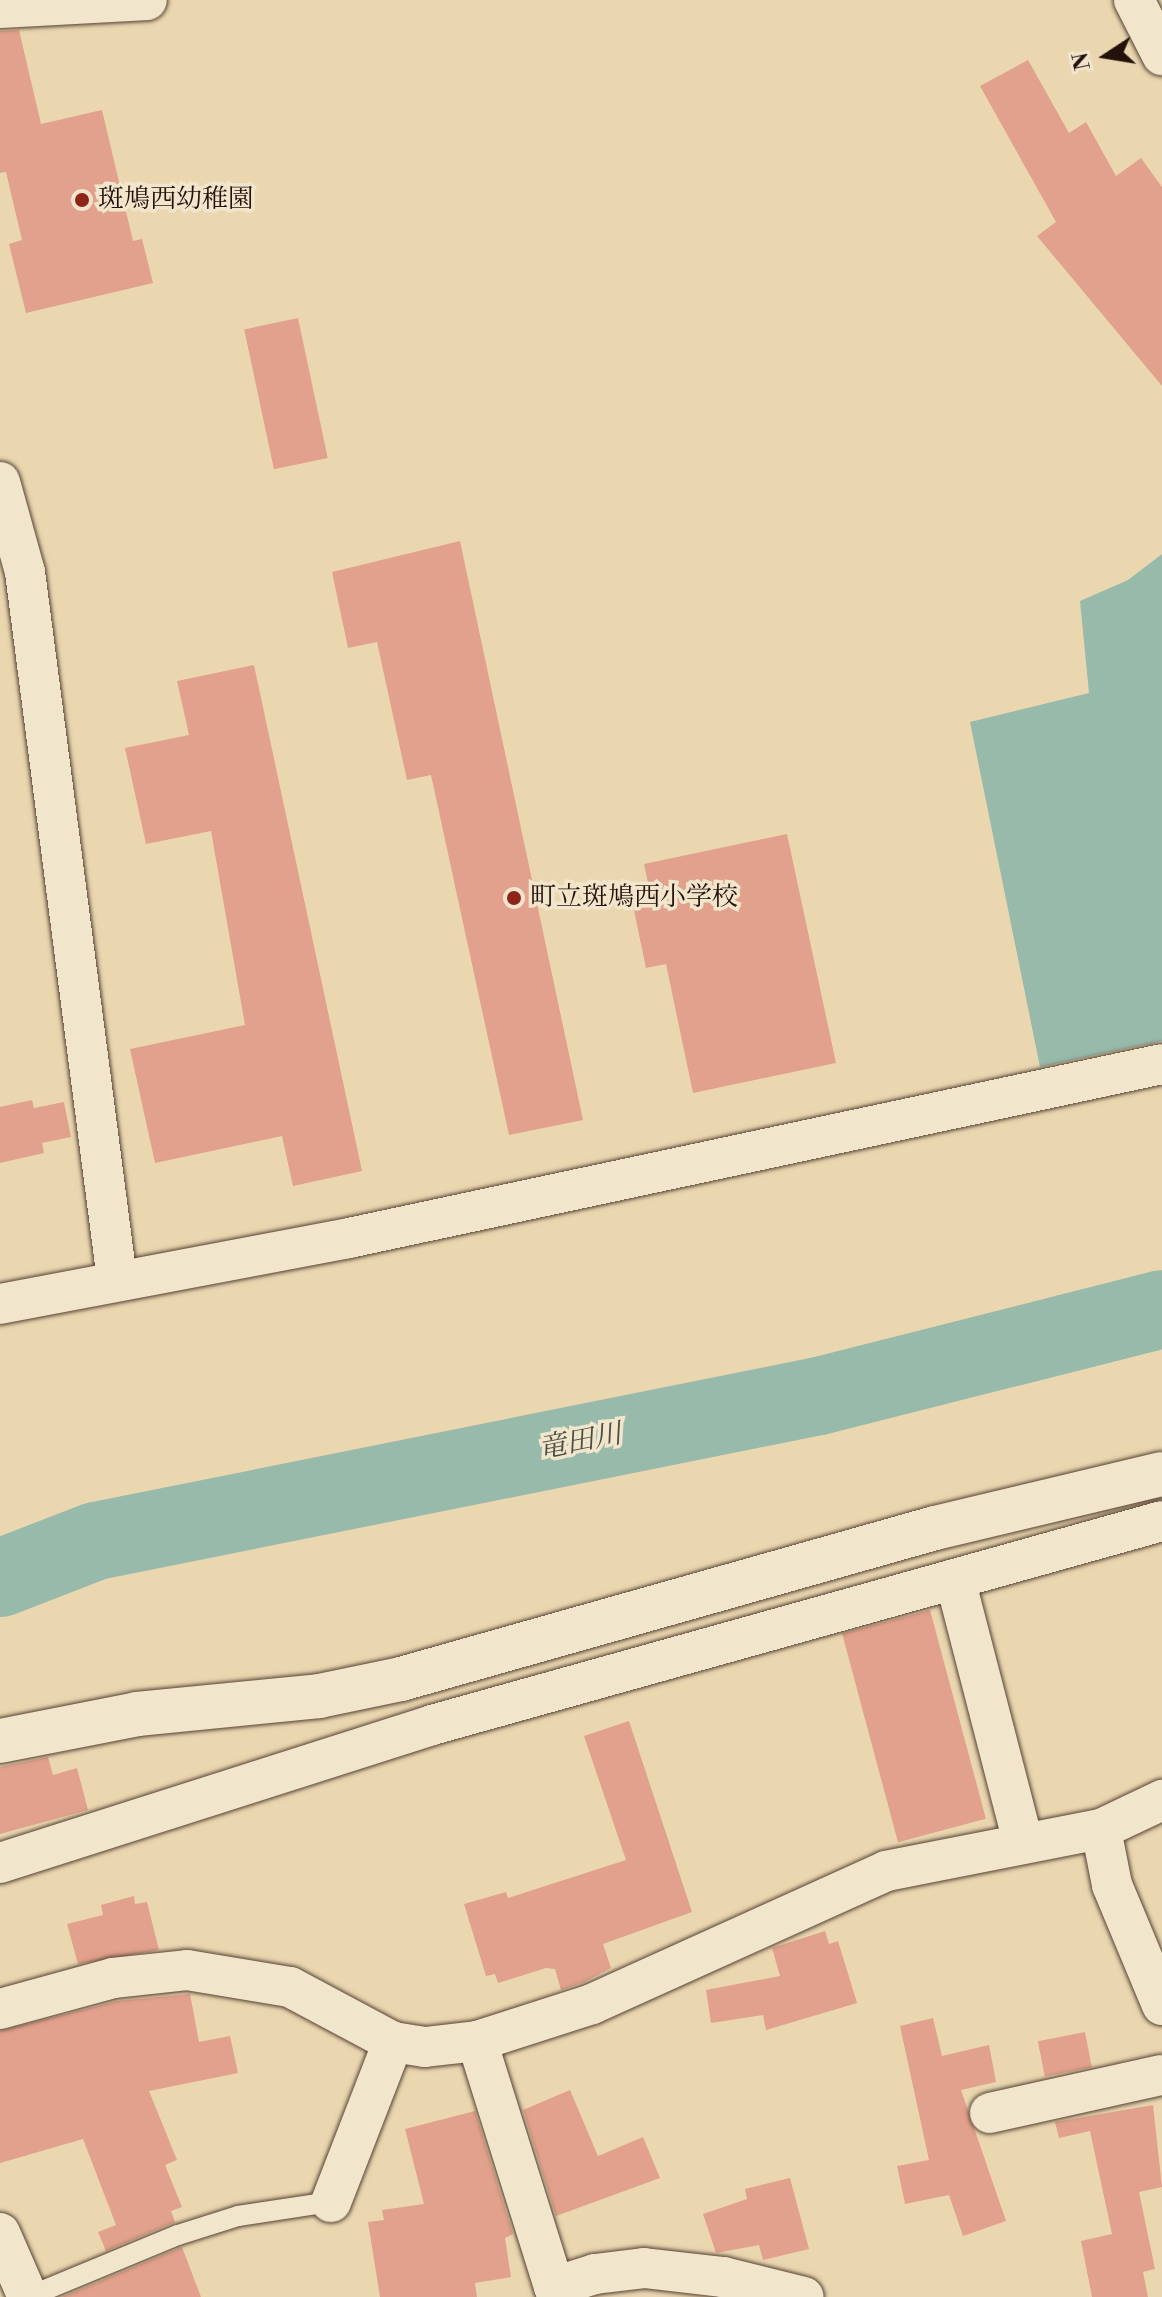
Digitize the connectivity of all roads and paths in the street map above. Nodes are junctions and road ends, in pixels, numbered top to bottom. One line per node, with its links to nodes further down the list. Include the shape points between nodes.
1 (147, 0): 3 (street)
2 (1134, 0): 4 (street)
3 (0, 8)
4 (1162, 55)
5 (0, 482): 7 (street, via 25,572)
6 (1162, 1064): 7 (street, via 349,1238)
7 (117, 1279): 8 (street)
8 (0, 1304)
9 (1162, 1474): 12 (street, via 935,1528 401,1679 319,1696 137,1714)
10 (1162, 1521): 11 (street)
11 (955, 1579): 15 (street); 16 (street, via 432,1725)
12 (0, 1741)
13 (1162, 1800): 14 (street)
14 (1101, 1829): 15 (street); 17 (street, via 1112,1885)
15 (1023, 1841): 19 (street, via 886,1871 592,2004)
16 (0, 1863)
17 (1162, 2005)
18 (0, 2009): 20 (street, via 113,1978 187,1970 290,1987)
19 (477, 2041): 20 (street, via 425,2047); 26 (street, via 554,2287 595,2274 644,2268 723,2277)
20 (393, 2042): 23 (street)
21 (1162, 2075): 22 (street)
22 (990, 2113)
23 (331, 2202): 25 (lane, via 238,2216)
24 (0, 2233): 25 (street)
25 (28, 2297)
26 (804, 2297)

